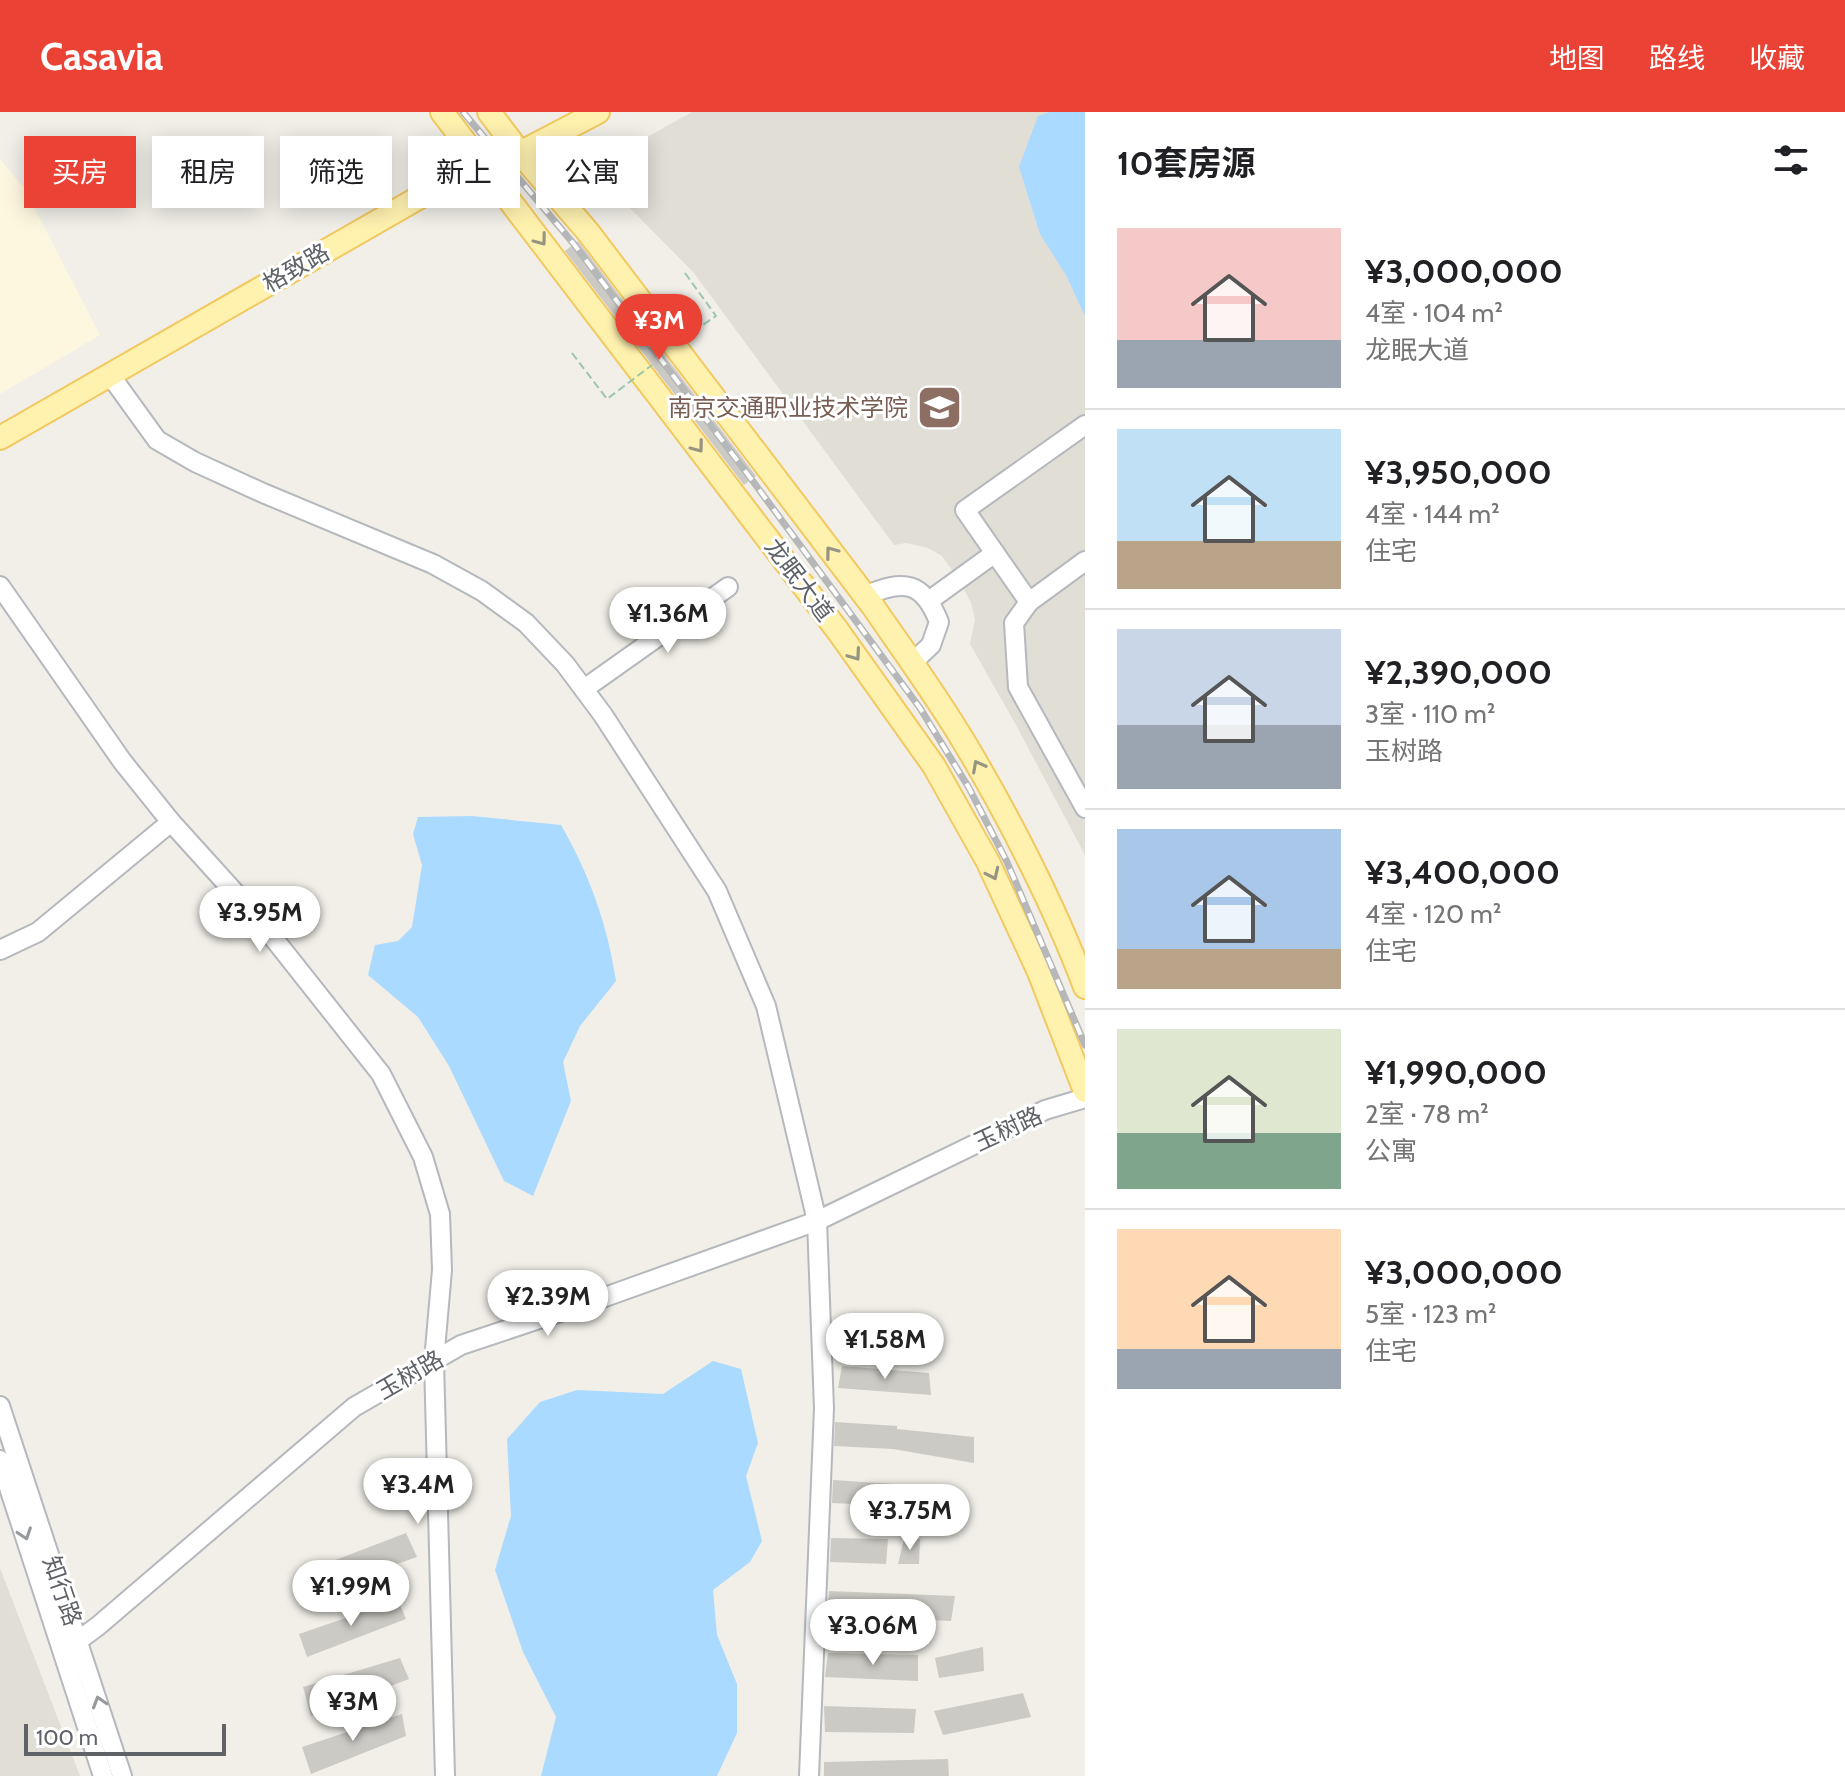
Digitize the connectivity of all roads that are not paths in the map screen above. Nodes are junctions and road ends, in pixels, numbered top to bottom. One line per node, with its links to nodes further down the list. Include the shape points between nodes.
1 (442, 112): 4 (main road, 龙眠大道)
2 (489, 112): 5 (main road, 龙眠大道)
3 (598, 112): 6 (main road, 格致路)
4 (461, 136)
5 (507, 136)
6 (520, 153): 16 (main road, 龙眠大道, one-way to 6, via 588,232)
7 (408, 204): 9 (main road, 格致路)
8 (516, 208): 25 (main road, 龙眠大道, one-way to 25, via 838,631 934,766 994,875)
9 (110, 375): 11 (main road, 格致路); 20 (street, via 157,440 482,591 526,623)
10 (1085, 425): 12 (street, via 965,510)
11 (0, 438)
12 (995, 553): 17 (street); 18 (street)
13 (1085, 561): 18 (street)
14 (0, 586): 22 (street)
15 (728, 587): 20 (street)
16 (865, 596): 17 (street, via 889,586 911,587); 19 (main road, 龙眠大道)
17 (930, 600): 19 (street, via 939,622 931,645)
18 (1029, 602): 21 (street, via 1014,623 1018,687)
19 (912, 663): 24 (main road, 龙眠大道, one-way to 19, via 1019,844 964,741)
20 (584, 689): 27 (street, via 717,891 766,1006)
21 (1085, 808)
22 (171, 822): 23 (street, via 38,932); 28 (street, via 256,916 381,1074 423,1157 440,1214 442,1270)
23 (0, 950)
24 (1085, 987)
25 (1085, 1091)
26 (1085, 1098): 27 (street, 玉树路, via 1045,1110)
27 (817, 1221): 28 (street, 玉树路, via 461,1345); 35 (street, via 824,1408)
28 (434, 1361): 31 (street, 玉树路, via 354,1407); 34 (street)
29 (0, 1406): 31 (street, 知行路)
30 (0, 1460): 31 (street, 知行路, one-way to 31)
31 (70, 1642): 32 (street, 知行路); 33 (street, 知行路, one-way to 31)
32 (103, 1776)
33 (122, 1776)
34 (445, 1776)
35 (809, 1776)

